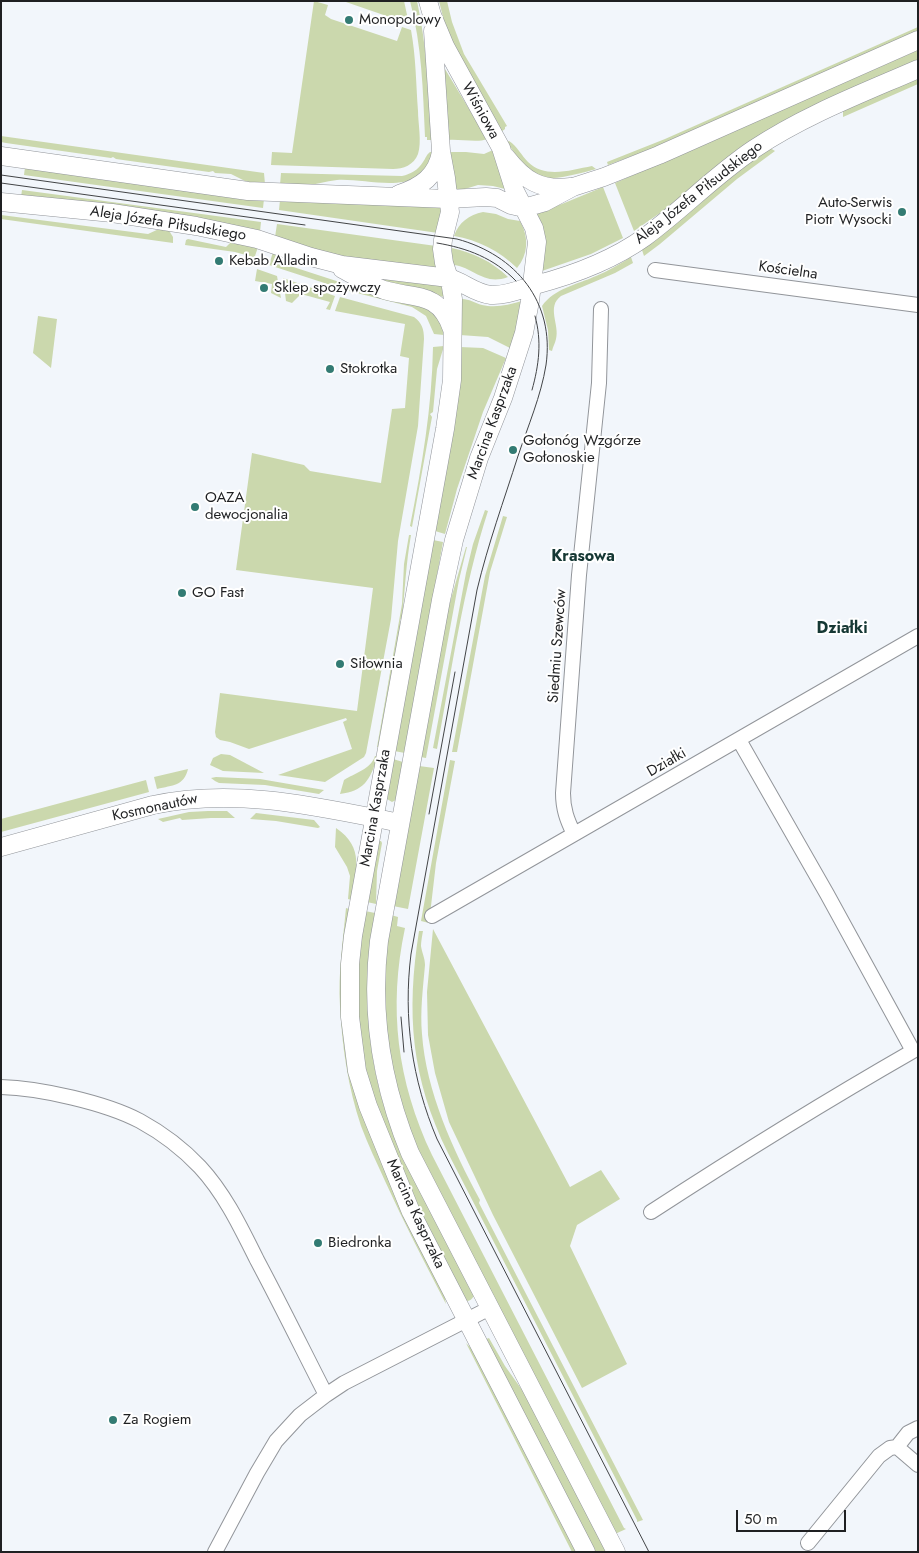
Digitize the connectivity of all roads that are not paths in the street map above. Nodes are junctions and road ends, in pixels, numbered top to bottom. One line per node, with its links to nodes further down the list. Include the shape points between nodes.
1 (430, 8): 4 (street, Wiśniowa, via 453,63); 5 (street, Wiśniowa)
2 (918, 40): 7 (street, via 665,152)
3 (918, 69): 15 (street, Aleja Józefa Piłsudskiego, via 813,116 767,141 631,246 594,265)
4 (501, 148): 7 (street, via 530,181 553,188); 11 (street, Wiśniowa, via 509,176)
5 (441, 151): 8 (street, via 434,172 424,183); 9 (street, Wiśniowa)
6 (1, 156): 8 (street, via 248,191)
7 (573, 187): 11 (street, via 545,202)
8 (386, 197): 9 (street)
9 (448, 199): 11 (street, via 491,197); 14 (street, via 450,216 442,249)
10 (1, 202): 12 (street, Aleja Józefa Piłsudskiego, via 112,213 213,228)
11 (524, 208): 15 (street, via 536,235)
12 (331, 262): 14 (street, Aleja Józefa Piłsudskiego); 18 (street, via 375,287 430,300 442,309)
13 (655, 270): 16 (street, Kościelna)
14 (449, 278): 15 (street, via 474,291 491,295); 18 (street, Marcina Kasprzaka, via 453,299)
15 (532, 286): 22 (street, Marcina Kasprzaka, via 524,333 479,458 454,540)
16 (918, 305)
17 (601, 310): 23 (street, Siedmiu Szewców, via 599,382 579,575 563,793 565,814)
18 (452, 331): 21 (street, Marcina Kasprzaka, via 448,411)
19 (918, 636): 20 (street, Działki)
20 (740, 740): 23 (street, Działki); 27 (street, via 913,1051)
21 (374, 818): 22 (street, Kosmonautów); 24 (street, Kosmonautów, via 277,801 227,797 187,799); 29 (street, Marcina Kasprzaka, via 351,951 349,1000 354,1054 360,1084 398,1182)
22 (400, 822): 28 (street, Marcina Kasprzaka, via 377,958 377,1022 383,1069 410,1153)
23 (574, 834): 25 (street, Działki)
24 (1, 847)
25 (432, 916)
26 (1, 1087): 30 (street, via 53,1094 120,1112 140,1121 191,1157 209,1176 234,1215)
27 (651, 1212)
28 (490, 1308): 29 (street); 37 (street, Marcina Kasprzaka)
29 (467, 1320): 30 (street); 36 (street, Marcina Kasprzaka)
30 (326, 1395): 35 (street, via 300,1415 276,1441)
31 (918, 1428): 32 (street, via 908,1433)
32 (897, 1447): 33 (street); 34 (street, via 879,1456)
33 (918, 1465)
34 (808, 1544)
35 (215, 1552)
36 (586, 1552)
37 (616, 1552)

